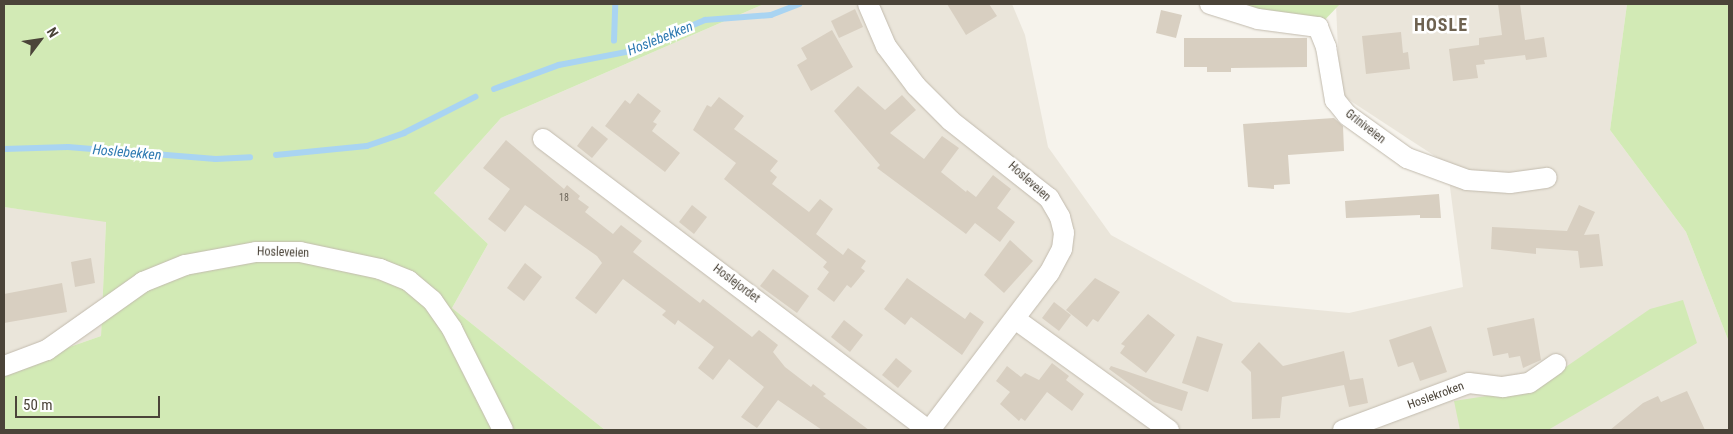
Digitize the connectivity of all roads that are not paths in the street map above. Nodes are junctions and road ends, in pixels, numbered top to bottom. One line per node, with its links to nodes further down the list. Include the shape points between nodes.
1 (868, 4): 5 (street, Hosleveien, via 886,46 916,86 951,121 1049,198 1060,217 1064,233 1062,249)
2 (1210, 4): 4 (street, Griniveien, via 1258,19 1318,27 1326,48 1335,100 1347,115 1407,158 1467,180 1510,183)
3 (544, 139): 9 (street, Hoslejordet)
4 (1547, 178)
5 (1016, 319): 9 (street, Hosleveien); 10 (street)
6 (1556, 364): 11 (street, Hoslekroken, via 1529,384 1503,387 1469,383)
7 (4, 366): 8 (street, Hosleveien, via 48,350 143,282 184,265 256,252 300,252 380,269 409,281 432,300 452,329)
8 (503, 430)
9 (929, 430)
10 (1169, 430)
11 (1343, 430)

